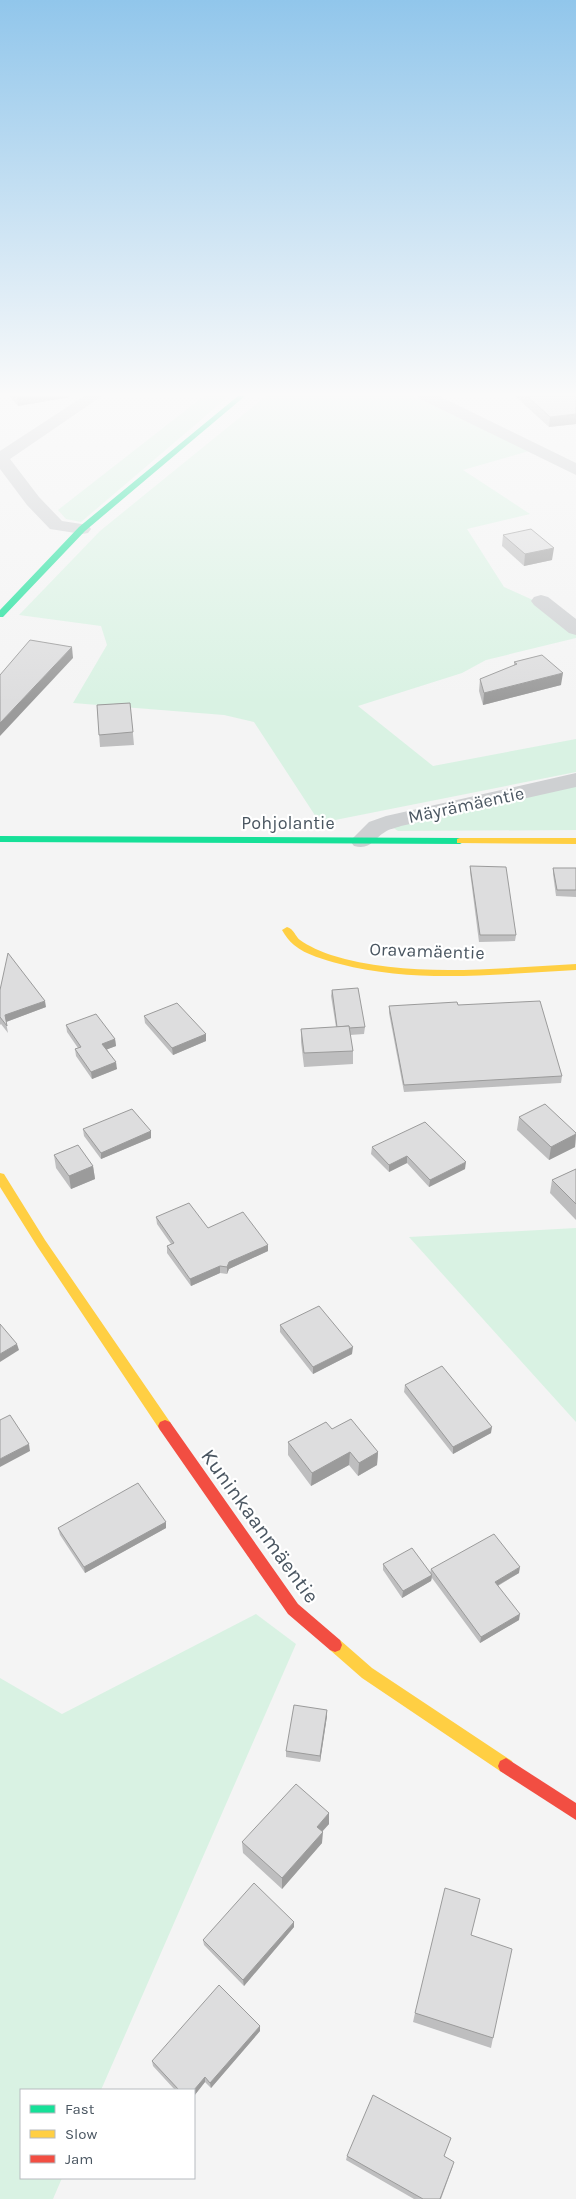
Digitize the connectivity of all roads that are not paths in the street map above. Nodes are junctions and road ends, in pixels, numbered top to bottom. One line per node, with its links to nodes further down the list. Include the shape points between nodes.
1 (31, 499): 3 (street, via 56,525)
2 (119, 499): 3 (street)
3 (82, 529): 5 (street)
4 (541, 601): 6 (street)
5 (0, 615)
6 (576, 629)
7 (576, 780): 9 (street, Mäyrämäentie, via 394,821 377,827)
8 (0, 839): 9 (street, Pohjolantie)
9 (362, 841): 10 (street, Pohjolantie)
10 (576, 841)
11 (287, 930): 12 (street, Oravamäentie, via 298,944 339,962 381,970)
12 (576, 967)
13 (0, 1177): 14 (street, Kuninkaanmäentie, via 41,1243 215,1499 294,1609 367,1673)
14 (576, 1812)

